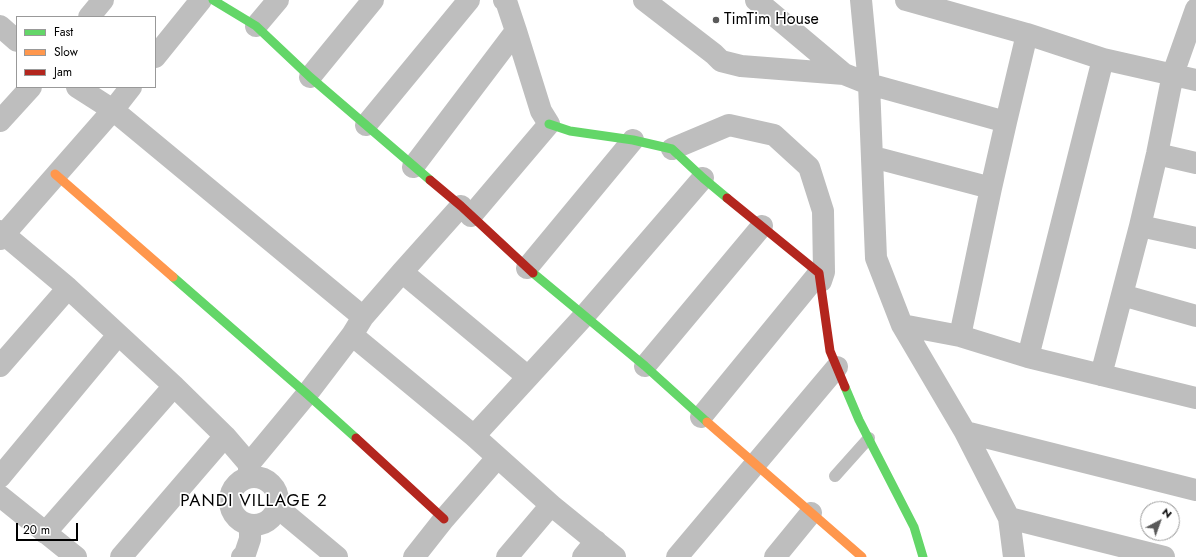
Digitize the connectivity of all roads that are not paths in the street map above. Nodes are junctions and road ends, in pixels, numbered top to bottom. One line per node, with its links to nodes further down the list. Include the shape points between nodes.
1 (201, 0): 17 (street)
2 (213, 0): 13 (street)
3 (278, 0): 13 (street)
4 (373, 0): 21 (street)
5 (469, 0): 31 (street)
6 (504, 0): 14 (street)
7 (644, 0): 19 (street, via 721,61 741,66)
8 (756, 0): 19 (street)
9 (861, 0): 23 (street)
10 (906, 0): 15 (street)
11 (1196, 9): 20 (street)
12 (0, 26): 16 (street)
13 (256, 26): 21 (street)
14 (516, 31): 30 (street, via 541,111); 37 (street)
15 (1027, 34): 18 (street); 29 (street)
16 (16, 40)
17 (156, 56)
18 (1103, 59): 20 (street); 57 (street)
19 (844, 74): 23 (street)
20 (1173, 74): 22 (street); 34 (street)
21 (310, 77): 31 (street)
22 (1196, 80)
23 (869, 84): 29 (street); 35 (street)
24 (30, 88): 28 (street)
25 (80, 88): 27 (street)
26 (130, 88): 27 (street)
27 (113, 110): 38 (street); 54 (street)
28 (0, 121)
29 (1006, 122): 40 (street)
30 (549, 124): 32 (street, via 570,131); 41 (street)
31 (366, 125): 37 (street)
32 (633, 140): 33 (street); 46 (street)
33 (672, 149): 39 (street); 48 (street, via 729,125 774,135 809,167 823,211 824,272)
34 (1158, 154): 36 (street); 43 (street)
35 (872, 157): 40 (street); 53 (street, via 876,258)
36 (1196, 163)
37 (413, 166): 41 (street)
38 (55, 174): 44 (street); 64 (street)
39 (703, 178): 42 (street); 51 (street)
40 (991, 188): 56 (street)
41 (466, 211): 46 (street); 47 (street)
42 (762, 226): 48 (street); 59 (street)
43 (1140, 226): 45 (street); 50 (street)
44 (1, 235): 49 (street)
45 (1196, 238)
46 (528, 268): 51 (street)
47 (402, 272): 54 (street); 62 (street)
48 (820, 277): 60 (street, via 830,351); 66 (street)
49 (68, 288): 55 (street); 58 (street)
50 (1122, 295): 52 (street); 61 (street)
51 (585, 315): 59 (street); 62 (street)
52 (1196, 316)
53 (902, 325): 56 (street); 67 (street)
54 (358, 326): 64 (street); 69 (street)
55 (118, 335): 63 (street); 75 (street)
56 (960, 336): 57 (street)
57 (1028, 357): 61 (street)
58 (0, 366)
59 (645, 366): 66 (street)
60 (837, 367): 70 (street); 72 (street)
61 (1101, 375): 65 (street)
62 (528, 377): 69 (street)
63 (174, 386): 68 (street); 84 (street)
64 (307, 394): 73 (street); 82 (street)
65 (1196, 398)
66 (701, 417): 72 (street)
67 (965, 432): 76 (street); 81 (street)
68 (225, 436): 73 (street); 87 (street)
69 (474, 436): 71 (street)
70 (869, 438): 74 (lane); 96 (street, via 914,527)
71 (497, 458): 78 (street); 82 (street)
72 (754, 464): 80 (street); 93 (street)
73 (249, 470): 79 (street, via 272,484 277,495); 83 (street, via 234,486 229,502 236,517 242,523)
74 (835, 476)
75 (0, 477)
76 (1196, 490)
77 (0, 496): 84 (street)
78 (551, 505): 85 (street); 91 (street)
79 (277, 507): 83 (street, via 267,522); 89 (street)
80 (811, 513): 94 (street); 95 (street)
81 (1008, 518): 97 (street); 98 (street)
82 (444, 519): 90 (street)
83 (250, 525): 88 (street, via 250,539)
84 (45, 533): 86 (street)
85 (590, 549): 92 (street)
86 (76, 557)
87 (121, 557)
88 (242, 557)
89 (337, 557)
90 (414, 557)
91 (507, 557)
92 (615, 557)
93 (677, 557)
94 (775, 557)
95 (862, 557)
96 (923, 557)
97 (1014, 557)
98 (1164, 557)

